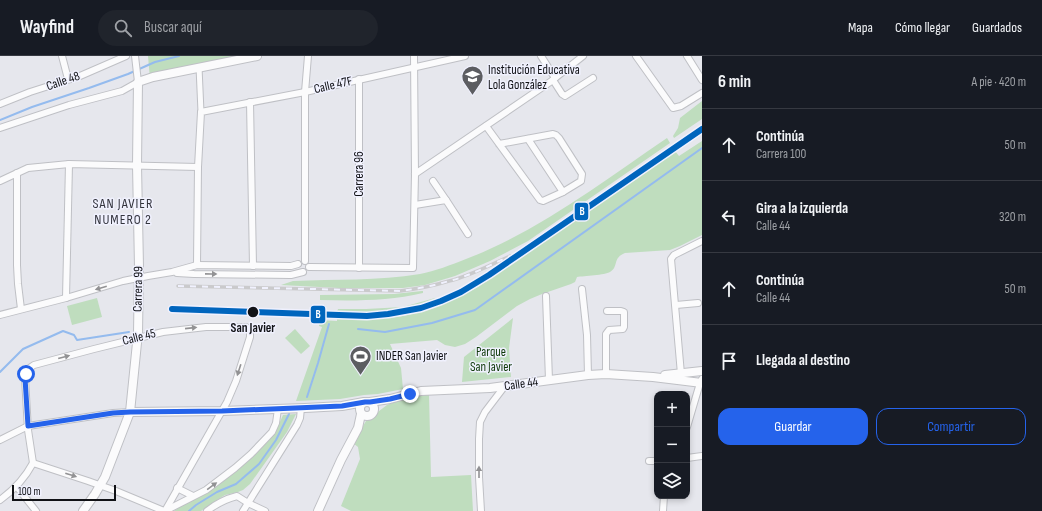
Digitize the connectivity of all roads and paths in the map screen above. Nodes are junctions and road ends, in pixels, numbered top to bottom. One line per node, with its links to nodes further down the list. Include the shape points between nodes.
1 (62, 56): 17 (street)
2 (126, 56): 17 (street, Calle 48)
3 (257, 56): 12 (street)
4 (308, 56): 20 (street)
5 (414, 56): 13 (street)
6 (464, 56): 13 (street, Calle 47F)
7 (541, 56): 16 (street)
8 (582, 56): 16 (street)
9 (636, 56): 21 (street, via 673,108)
10 (687, 56): 18 (street)
11 (135, 57): 19 (street, Carrera 99)
12 (199, 67): 19 (street); 24 (street)
13 (414, 67): 15 (street, Calle 47F); 33 (street)
14 (594, 78): 16 (street, via 565,96)
15 (360, 79): 20 (street, Calle 47F); 46 (street, Carrera 96)
16 (554, 79): 25 (street)
17 (68, 80): 23 (street, Calle 48)
18 (702, 80)
19 (138, 81): 26 (street, via 122,91); 30 (street, Carrera 99)
20 (305, 92): 22 (street, Calle 47F); 41 (street)
21 (702, 93)
22 (250, 102): 24 (street, Calle 47F); 44 (street)
23 (0, 104)
24 (201, 112): 31 (street)
25 (486, 126): 28 (street); 33 (street)
26 (0, 128)
27 (528, 138): 28 (street); 36 (street); 36 (street, via 553,134 559,138 582,174 581,181)
28 (499, 144): 36 (street, via 540,200)
29 (69, 164): 30 (street); 32 (street, via 28,168); 52 (street)
30 (137, 166): 31 (street); 49 (street, Carrera 99)
31 (198, 167): 43 (street)
32 (17, 173): 34 (street); 55 (street, via 17,265)
33 (415, 174): 38 (street)
34 (0, 181)
35 (433, 181): 37 (street)
36 (563, 192)
37 (446, 200): 38 (street); 39 (street)
38 (415, 204): 46 (street, via 413,268)
39 (468, 234)
40 (702, 241): 54 (street, via 671,259)
41 (305, 261): 42 (street); 45 (street)
42 (298, 264): 44 (street); 48 (street, via 298,268)
43 (197, 265): 44 (street); 47 (street)
44 (253, 266)
45 (309, 267): 46 (street); 48 (street)
46 (359, 268)
47 (172, 272): 48 (street, one-way to 48, via 283,275); 49 (street)
48 (303, 272)
49 (138, 278): 52 (street, one-way to 52); 58 (street, Carrera 99)
50 (582, 289): 62 (street)
51 (546, 296): 64 (street)
52 (66, 298): 55 (street)
53 (698, 303): 54 (street)
54 (676, 305): 61 (street)
55 (21, 309): 57 (street)
56 (607, 311): 60 (street, via 624,312 624,327 609,330 606,334)
57 (0, 315)
58 (137, 338): 72 (street, Calle 45, one-way to 72, via 206,327 246,327 250,330 236,381); 73 (street, Carrera 99); 76 (street, Calle 45, one-way to 58, via 25,378 28,369 34,365)
59 (702, 371): 61 (street, Calle 44)
60 (606, 374): 62 (street, Calle 44); 63 (street, Calle 44)
61 (681, 374): 63 (street, Calle 44)
62 (588, 375): 64 (street, Calle 44)
63 (653, 377): 65 (street, Calle 44)
64 (549, 380): 66 (street, Calle 44)
65 (701, 382): 75 (street)
66 (504, 386): 67 (street, Calle 44, via 421,391); 97 (street, one-way to 66, via 480,422)
67 (390, 399): 68 (street, Calle 44); 74 (street, Calle 44)
68 (367, 402): 69 (street, Calle 44); 74 (street, via 360,405); 74 (street, via 374,407)
69 (342, 406): 70 (street, Calle 44); 74 (street, Calle 44)
70 (301, 408): 71 (street, Calle 44); 89 (street, via 297,425)
71 (278, 409): 72 (street, Calle 44); 86 (street, one-way to 71, via 206,490 230,472 260,445 272,432)
72 (222, 411): 73 (street, Calle 44); 85 (street)
73 (130, 412): 76 (street, Calle 44); 83 (street, Carrera 99)
74 (366, 413): 96 (street)
75 (690, 417)
76 (28, 426): 77 (street, Calle 44); 82 (street)
77 (0, 440)
78 (702, 456): 79 (street)
79 (690, 458)
80 (649, 461): 81 (street)
81 (654, 461)
82 (34, 463): 83 (street, one-way to 83); 84 (street)
83 (100, 485): 91 (street, Carrera 99); 92 (street)
84 (17, 487): 88 (street); 90 (street)
85 (177, 488): 86 (street); 92 (street)
86 (193, 496): 92 (street)
87 (664, 499): 98 (street)
88 (0, 500)
89 (248, 503): 93 (street, via 237,496 228,498); 94 (street); 95 (street)
90 (36, 511)
91 (83, 511)
92 (165, 511)
93 (207, 511)
94 (243, 511)
95 (265, 511)
96 (318, 511)
97 (480, 511)
98 (663, 511)

